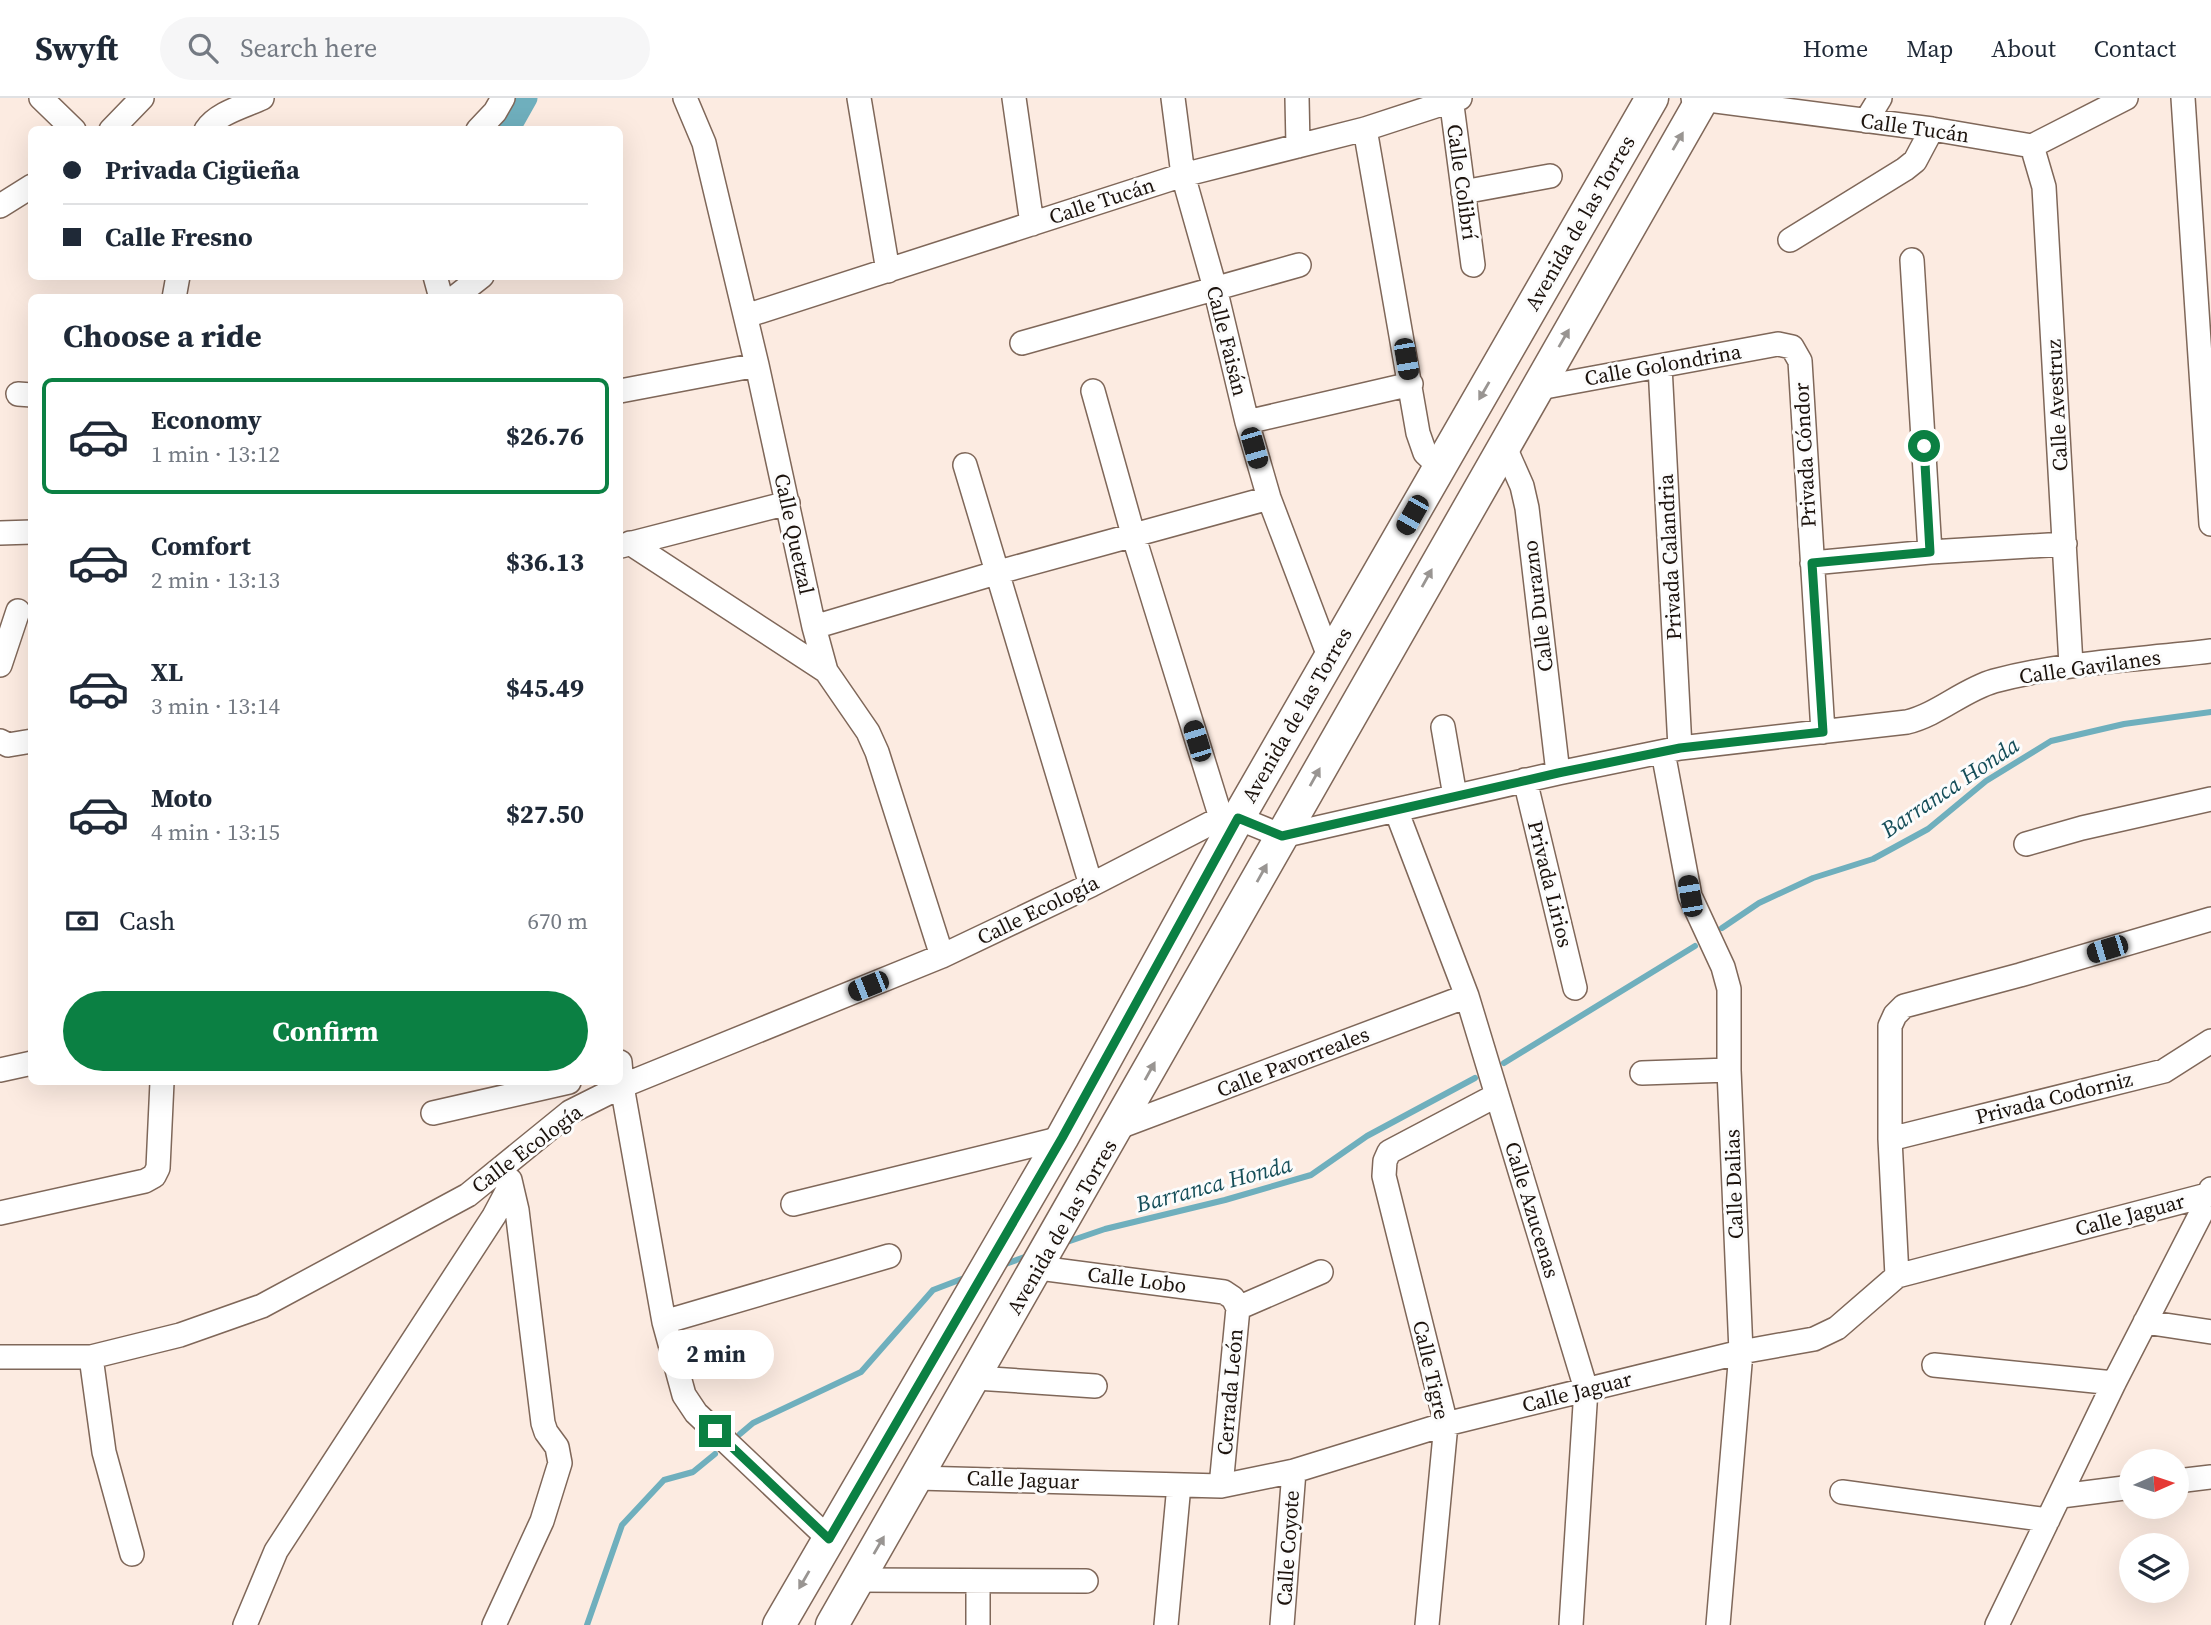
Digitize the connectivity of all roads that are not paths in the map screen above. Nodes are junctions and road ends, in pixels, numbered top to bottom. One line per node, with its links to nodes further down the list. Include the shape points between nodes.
1 (41, 98): 17 (street)
2 (142, 98): 18 (street)
3 (262, 98): 19 (street)
4 (503, 98): 20 (street)
5 (685, 98): 39 (street, Calle Quetzal, via 704,143)
6 (859, 98): 35 (street)
7 (1014, 98): 30 (street)
8 (1173, 98): 25 (street, Calle Faisán)
9 (1297, 98): 23 (street)
10 (1652, 98): 51 (main road, Avenida de las Torres, one-way to 51)
11 (1880, 98): 16 (street)
12 (2126, 98): 24 (street)
13 (2183, 98): 54 (street)
14 (1454, 99): 21 (street, Calle Tucán); 28 (street, Calle Colibrí)
15 (1699, 99): 16 (street, Calle Tucán); 45 (main road, Avenida de las Torres, one-way to 15)
16 (1866, 121): 22 (street, Calle Tucán)
17 (70, 126)
18 (115, 126)
19 (208, 126)
20 (482, 126)
21 (1365, 129): 23 (street, Calle Tucán); 44 (street)
22 (1932, 129): 24 (street, Calle Tucán); 31 (street, via 1915,161 1905,169)
23 (1298, 146): 25 (street, Calle Tucán)
24 (2032, 146): 58 (street, Calle Avestruz, via 2044,187)
25 (1184, 175): 30 (street, Calle Tucán); 37 (street, Calle Faisán)
26 (1550, 176): 28 (street)
27 (28, 188): 29 (street)
28 (1463, 192): 34 (street, Calle Colibrí)
29 (0, 206)
30 (1032, 224): 35 (street, Calle Tucán)
31 (1790, 240)
32 (1912, 260): 60 (street)
33 (1299, 265): 37 (street)
34 (1473, 265)
35 (888, 271): 39 (street, Calle Tucán)
36 (477, 280): 38 (street)
37 (1215, 288): 40 (street); 48 (street, Calle Faisán)
38 (459, 294)
39 (746, 316): 42 (street, Calle Quetzal)
40 (1022, 344)
41 (1792, 347): 43 (street, Calle Golondrina, via 1778,344); 61 (street, Privada Cóndor, via 1800,361)
42 (757, 365): 46 (street); 53 (street, Calle Quetzal)
43 (1660, 366): 45 (street, Calle Golondrina); 74 (street, Privada Calandria)
44 (1411, 384): 48 (street); 51 (street, via 1418,433 1426,453)
45 (1534, 388): 49 (main road, Avenida de las Torres)
46 (623, 390)
47 (1093, 391): 57 (street)
48 (1247, 422): 52 (street, Calle Faisán)
49 (1503, 443): 75 (street, Calle Durazno, via 1527,508); 81 (main road, Avenida de las Torres, one-way to 49)
50 (965, 466): 62 (street)
51 (1440, 467): 66 (main road, Avenida de las Torres)
52 (1269, 498): 57 (street); 66 (street, Calle Faisán)
53 (788, 503): 59 (street); 64 (street, Calle Quetzal)
54 (2211, 524)
55 (28, 532): 56 (street)
56 (0, 533)
57 (1133, 534): 62 (street); 80 (street)
58 (2066, 544): 60 (street); 68 (street, Calle Avestruz)
59 (625, 545): 69 (street)
60 (1930, 552): 61 (street)
61 (1812, 563): 71 (street, Privada Cóndor)
62 (999, 572): 64 (street); 83 (street)
63 (18, 611): 67 (street)
64 (814, 627): 69 (street, Calle Quetzal)
65 (2211, 651): 68 (street, Calle Gavilanes)
66 (1329, 659): 80 (main road, Avenida de las Torres)
67 (0, 665)
68 (2071, 665): 71 (street, Calle Gavilanes, via 1982,685 1926,717)
69 (826, 671): 85 (street, Calle Quetzal, via 877,752)
70 (1443, 727): 77 (street)
71 (1823, 732): 74 (street, Calle Gavilanes)
72 (0, 741): 73 (street, via 8,745)
73 (28, 742)
74 (1672, 750): 75 (street, Calle Gavilanes); 91 (street, Calle Dalias, via 1690,896 1729,989)
75 (1558, 773): 76 (street, Calle Gavilanes)
76 (1525, 780): 77 (street, Calle Gavilanes); 86 (street, Privada Lirios)
77 (1455, 796): 79 (street, Calle Gavilanes)
78 (2211, 799): 82 (street)
79 (1396, 810): 81 (street, Calle Gavilanes); 87 (street, Calle Azucenas)
80 (1229, 818): 81 (street); 83 (street, Calle Ecología); 101 (main road, Avenida de las Torres)
81 (1282, 836): 100 (main road, Avenida de las Torres, one-way to 81)
82 (2026, 844)
83 (1091, 885): 85 (street, Calle Ecología)
84 (2211, 919): 102 (street, via 1904,1006 1890,1026)
85 (942, 956): 92 (street, Calle Ecología)
86 (1575, 988)
87 (1467, 996): 98 (street, Calle Azucenas); 100 (street, Calle Pavorreales)
88 (2211, 1041): 102 (street, Privada Codorniz, via 2164,1071)
89 (28, 1064): 90 (street)
90 (0, 1070)
91 (1729, 1070): 93 (street); 115 (street, Calle Dalias)
92 (623, 1071)
93 (1642, 1073)
94 (162, 1085): 106 (street, via 154,1176)
95 (556, 1085): 99 (street)
96 (604, 1085): 103 (street, Calle Ecología)
97 (622, 1085): 112 (street)
98 (1497, 1095): 122 (street, Calle Azucenas); 123 (street, Calle Tigre, via 1390,1152 1385,1161 1384,1176)
99 (433, 1114)
100 (1119, 1127): 108 (main road, Avenida de las Torres)
101 (1062, 1138): 105 (street); 134 (main road, Avenida de las Torres)
102 (1890, 1139): 110 (street)
103 (509, 1174): 117 (street, Calle Ecología, via 262,1306 180,1335); 139 (street, via 494,1216 276,1551); 140 (street, via 543,1423 560,1463 542,1521)
104 (2211, 1192): 110 (street, Calle Jaguar); 113 (street)
105 (793, 1204)
106 (0, 1213)
107 (889, 1256): 112 (street)
108 (1039, 1268): 111 (street, Calle Lobo, via 1224,1292); 119 (main road, Avenida de las Torres)
109 (1321, 1272): 111 (street)
110 (1897, 1276): 115 (street, Calle Jaguar, via 1837,1328 1814,1339)
111 (1235, 1303): 129 (street, Cerrada León)
112 (664, 1322): 134 (street, via 684,1395 696,1413)
113 (2146, 1322): 114 (street); 120 (street)
114 (2211, 1332)
115 (1741, 1352): 122 (street, Calle Jaguar); 148 (street, Calle Dalias)
116 (0, 1357): 117 (street, Calle Ecología)
117 (92, 1357): 135 (street, via 104,1452)
118 (1934, 1365): 120 (street)
119 (976, 1378): 121 (street); 126 (main road, Avenida de las Torres)
120 (2114, 1383): 132 (street)
121 (1095, 1386)
122 (1586, 1390): 123 (street, Calle Jaguar); 147 (street, Calle Azucenas)
123 (1446, 1424): 124 (street, Calle Jaguar); 146 (street, Calle Tigre)
124 (1294, 1471): 129 (street, Calle Jaguar); 145 (street, Calle Coyote)
125 (2211, 1477): 127 (street)
126 (918, 1478): 128 (street, Calle Jaguar); 136 (main road, Avenida de las Torres, one-way to 126)
127 (2189, 1480)
128 (1179, 1485): 129 (street, Calle Jaguar); 144 (street)
129 (1221, 1486)
130 (2119, 1489): 132 (street)
131 (1842, 1492): 133 (street)
132 (2061, 1496): 133 (street)
133 (2048, 1520): 149 (street)
134 (829, 1539): 141 (main road, Avenida de las Torres, one-way to 141)
135 (132, 1554)
136 (858, 1580): 137 (street); 142 (main road, Avenida de las Torres)
137 (978, 1581): 138 (street); 143 (street)
138 (1086, 1581)
139 (245, 1625)
140 (494, 1625)
141 (779, 1625)
142 (832, 1625)
143 (978, 1625)
144 (1166, 1625)
145 (1282, 1625)
146 (1427, 1625)
147 (1571, 1625)
148 (1718, 1625)
149 (1997, 1625)

